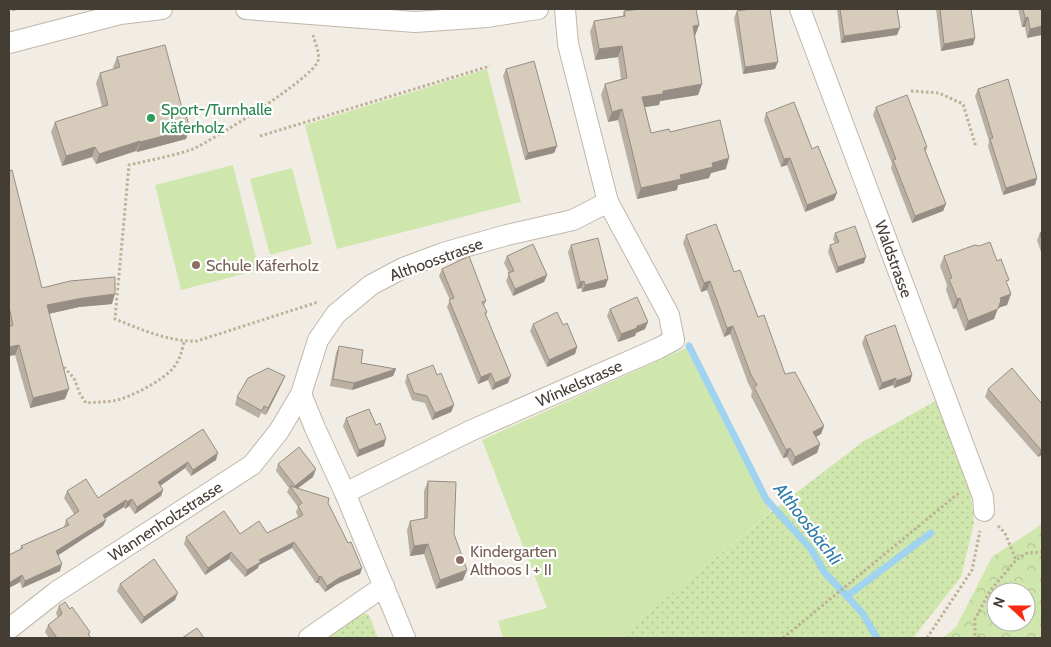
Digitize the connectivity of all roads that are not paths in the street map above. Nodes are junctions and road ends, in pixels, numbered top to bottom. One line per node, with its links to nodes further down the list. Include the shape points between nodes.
1 (162, 9): 6 (street)
2 (246, 9): 3 (street, via 415,22 487,17)
3 (538, 9)
4 (565, 9): 8 (street, via 568,44)
5 (800, 9): 11 (street, Waldstrasse, via 983,497)
6 (119, 11): 7 (street)
7 (9, 43)
8 (608, 202): 9 (street, Althoosstrasse, via 573,220 443,253 403,268 371,285 336,314 318,340); 10 (street, Winkelstrasse, via 669,315 674,340 470,431)
9 (301, 394): 10 (street); 13 (street, Wannenholzstrasse, via 252,464 56,592)
10 (345, 493): 12 (street)
11 (984, 511)
12 (384, 586): 14 (street); 15 (street)
13 (9, 628)
14 (309, 638)
15 (405, 638)

